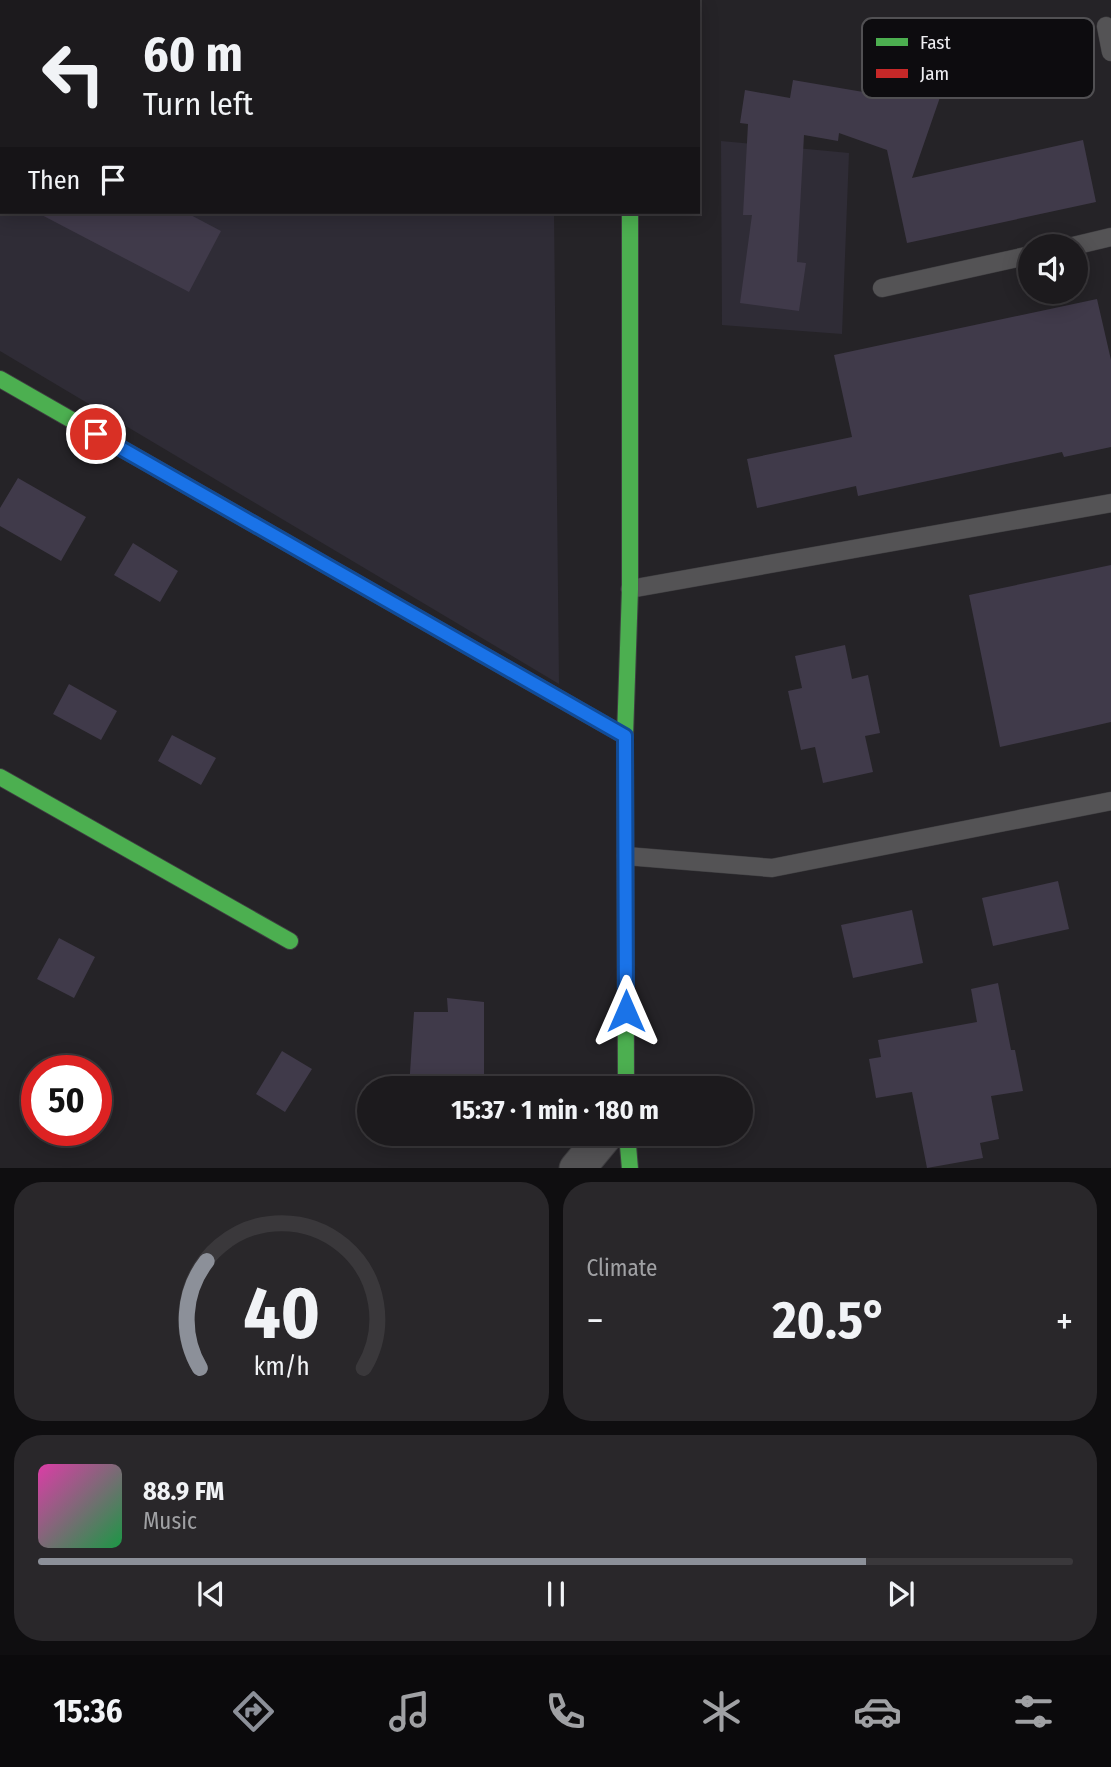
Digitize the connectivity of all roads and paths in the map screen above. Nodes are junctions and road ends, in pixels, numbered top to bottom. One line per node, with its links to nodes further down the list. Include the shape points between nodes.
1 (1106, 26): 2 (lane)
2 (1111, 52)
3 (630, 214): 10 (street)
4 (1111, 237): 5 (lane)
5 (1088, 242)
6 (1018, 258): 7 (lane)
7 (882, 288)
8 (0, 379): 11 (street)
9 (1111, 503): 10 (lane)
10 (630, 589): 11 (street)
11 (625, 736): 14 (street)
12 (0, 777): 15 (street)
13 (1111, 801): 14 (lane, via 772,868)
14 (626, 856): 16 (street)
15 (290, 941)
16 (626, 1076)
17 (596, 1146): 19 (street)
18 (629, 1146): 20 (street)
19 (577, 1168)
20 (630, 1168)

